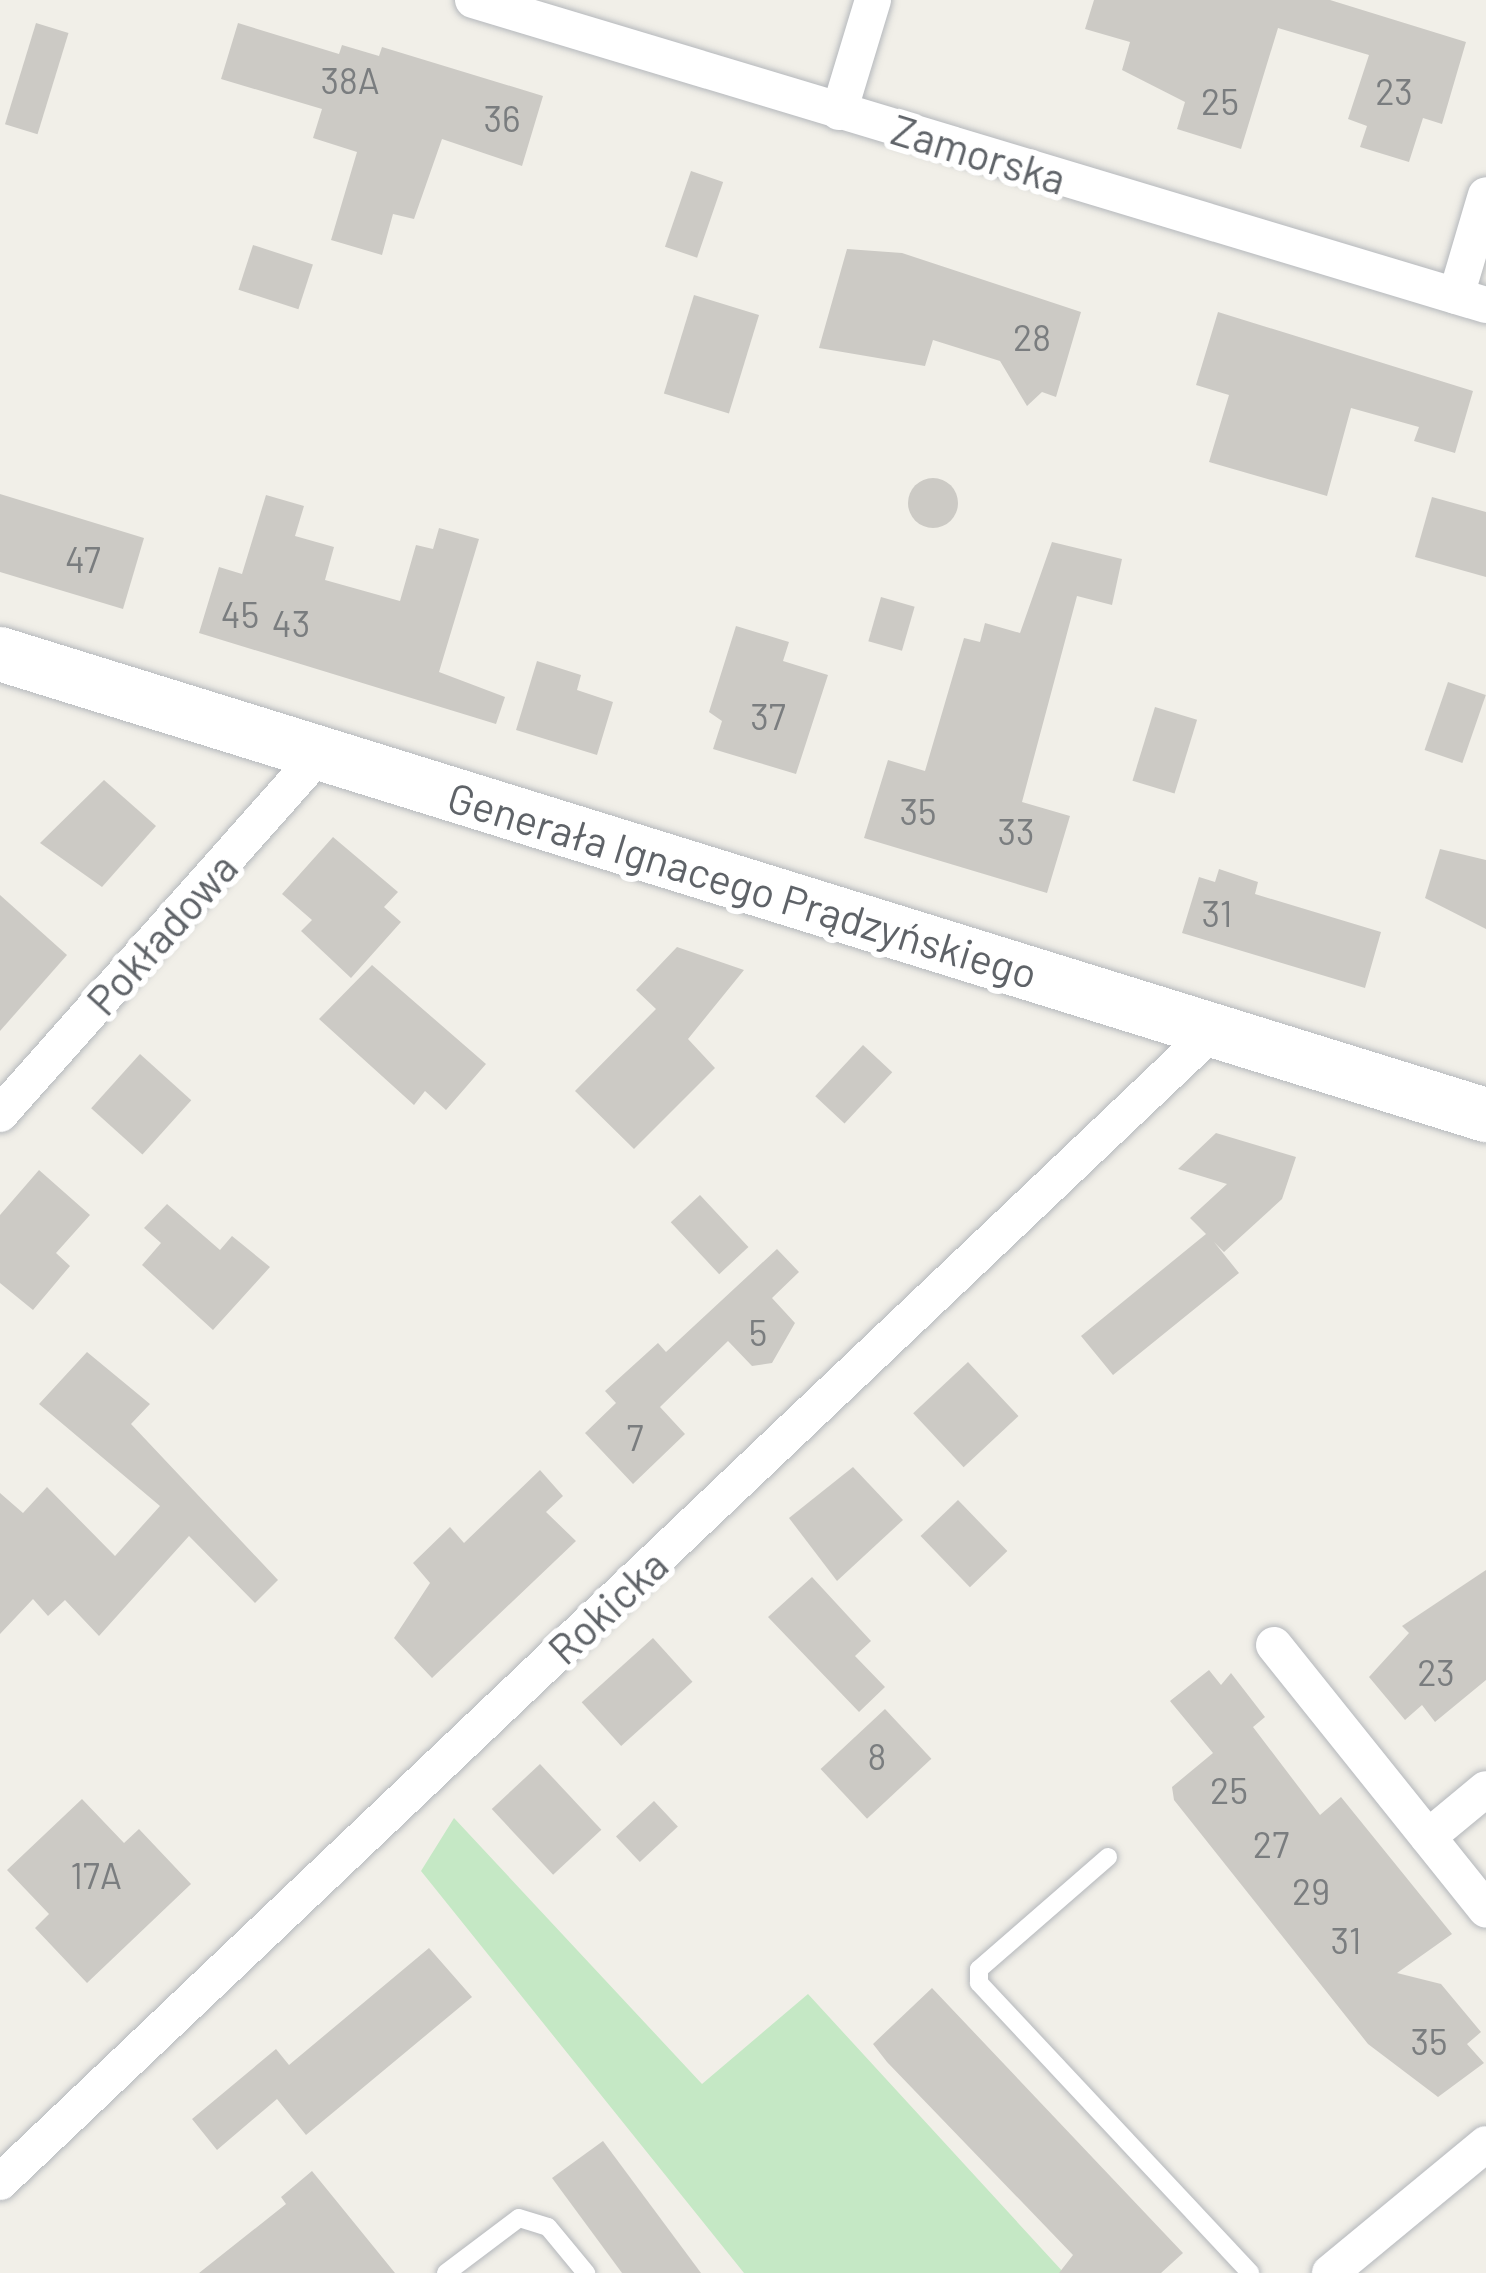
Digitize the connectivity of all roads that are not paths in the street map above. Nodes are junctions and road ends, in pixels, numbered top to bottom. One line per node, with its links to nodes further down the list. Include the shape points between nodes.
1 (473, 0): 3 (street, Zamorska)
2 (873, 0): 3 (street)
3 (839, 112): 5 (street, Zamorska)
4 (1486, 195): 5 (street)
5 (1471, 301)
6 (0, 654): 7 (street, Generała Ignacego Prądzyńskiego)
7 (321, 752): 8 (street, Generała Ignacego Prądzyńskiego); 9 (street, Pokładowa)
8 (1214, 1030): 10 (street, Generała Ignacego Prądzyńskiego); 17 (street, Rokicka)
9 (0, 1114)
10 (1486, 1115)
11 (1274, 1645): 13 (street)
12 (1486, 1790): 13 (street)
13 (1428, 1838): 15 (street)
14 (1108, 1857): 20 (lane, via 979,1969 980,1983)
15 (1486, 1910)
16 (1486, 2144): 21 (street)
17 (0, 2182)
18 (446, 2273): 19 (lane, via 519,2218 548,2227)
19 (586, 2273)
20 (1250, 2273)
21 (1330, 2273)

